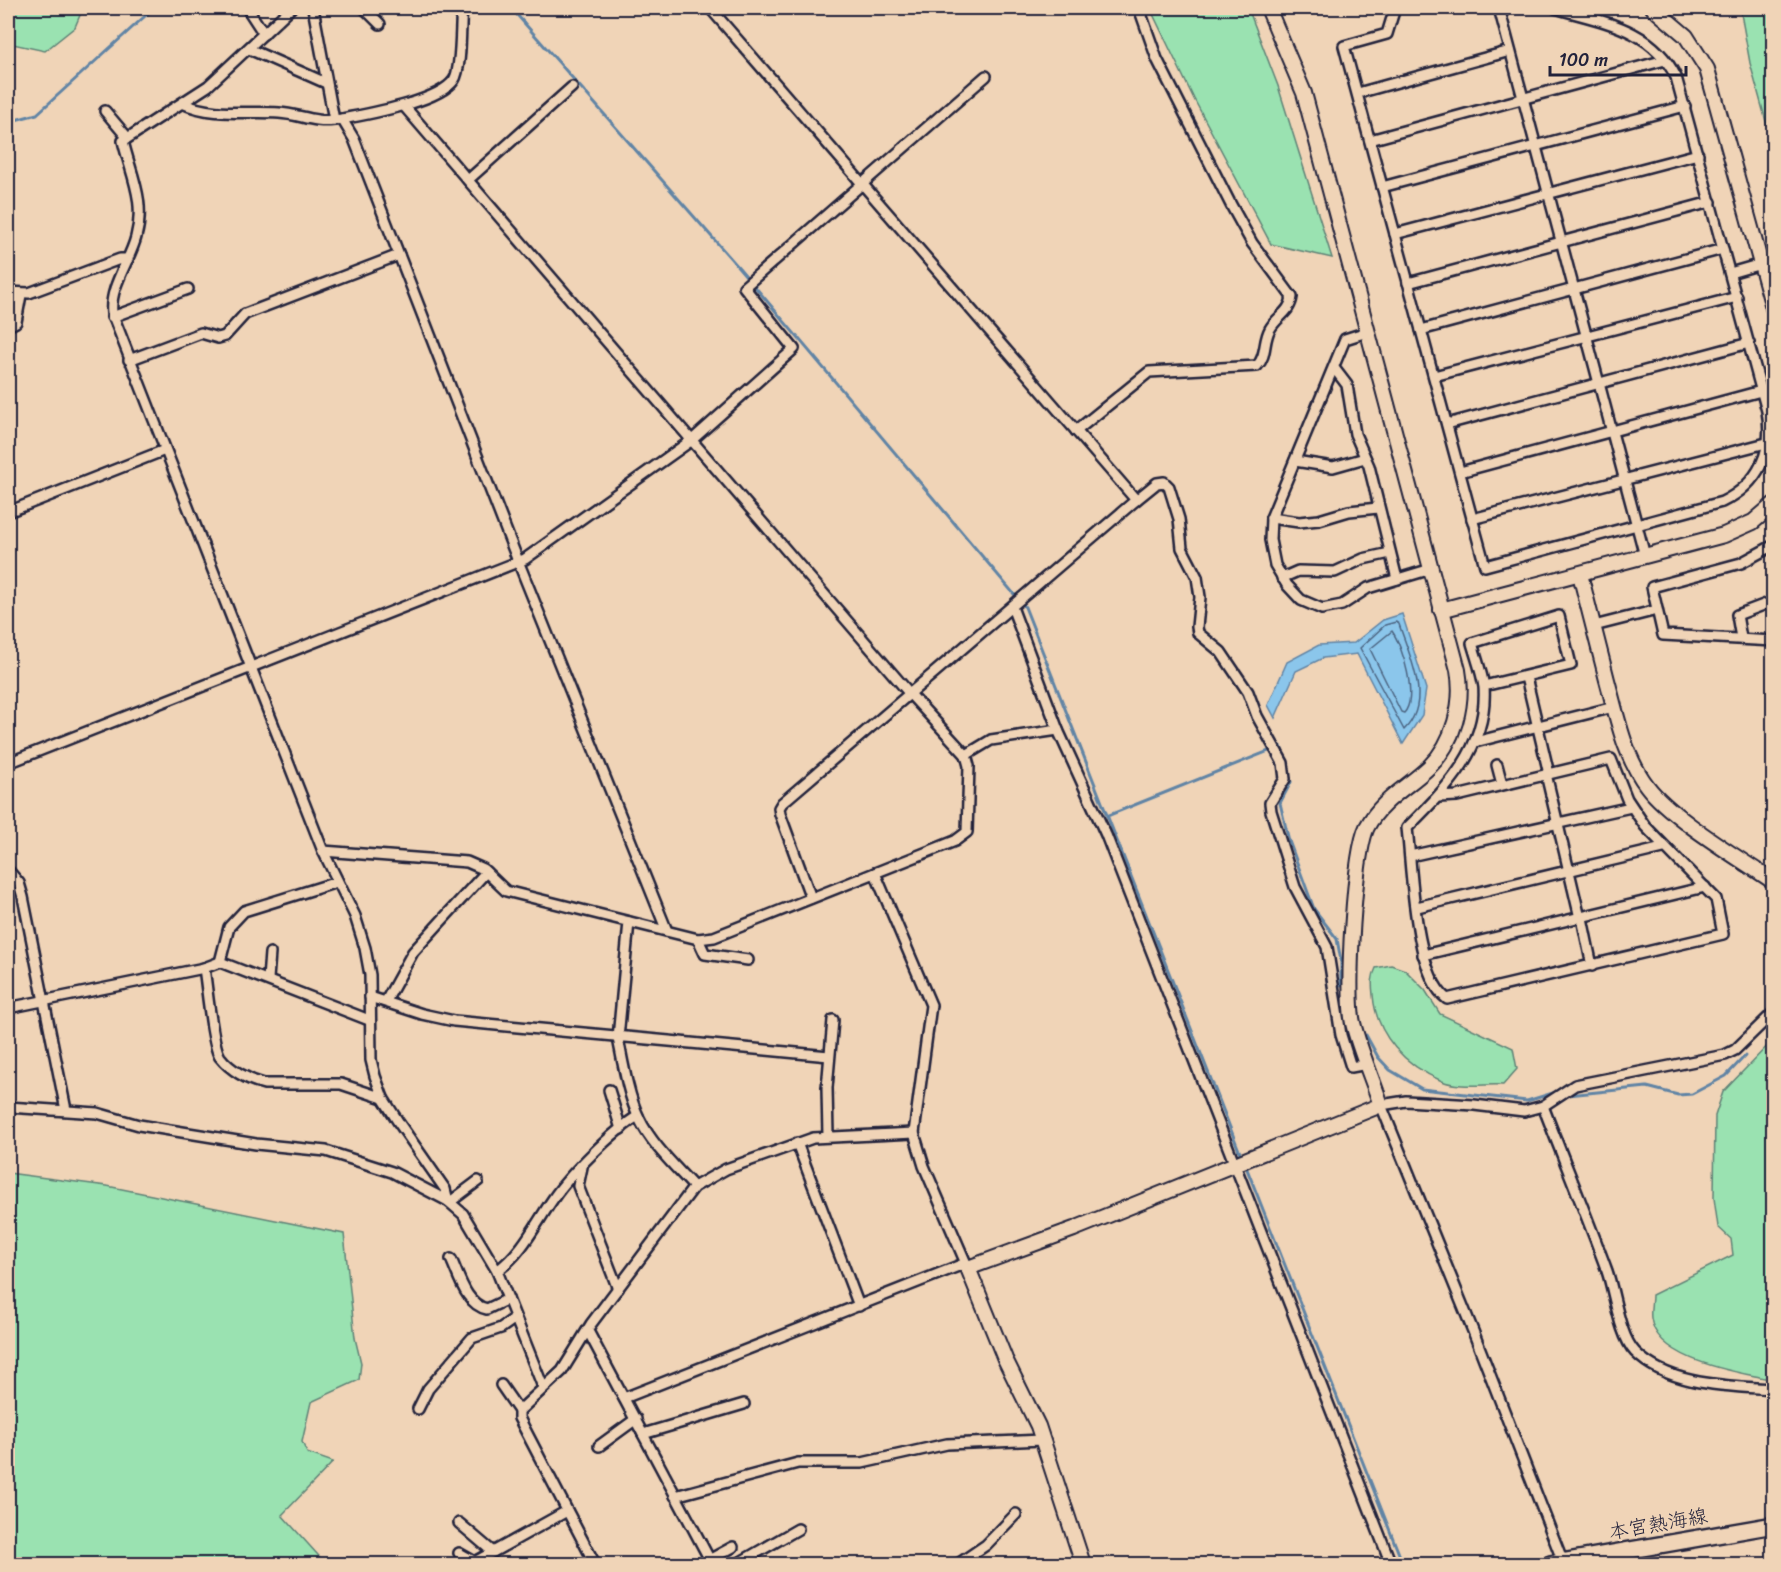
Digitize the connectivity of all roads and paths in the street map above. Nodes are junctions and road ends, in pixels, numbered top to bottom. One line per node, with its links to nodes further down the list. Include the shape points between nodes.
1 (247, 8): 14 (street)
2 (291, 8): 14 (street)
3 (313, 8): 19 (street)
4 (364, 8): 13 (street)
5 (462, 8): 24 (street, via 455,79 439,91)
6 (710, 8): 33 (street)
7 (1138, 8): 63 (street, via 1157,59 1231,205 1252,243 1292,297 1289,309 1269,331 1262,361 1257,366 1149,372)
8 (1268, 8): 54 (street, via 1304,93)
9 (1395, 8): 21 (street, via 1387,34 1344,46)
10 (1499, 8): 16 (street)
11 (1561, 8): 17 (street, via 1635,33)
12 (1653, 8): 42 (street, via 1686,36 1707,69)
13 (380, 24)
14 (264, 34): 15 (street)
15 (249, 49): 19 (street); 23 (street, via 208,86)
16 (1510, 51): 21 (street); 22 (street)
17 (1665, 60): 22 (street); 25 (street, via 1676,77)
18 (986, 76): 33 (street)
19 (326, 83): 27 (street)
20 (572, 87): 32 (street)
21 (1358, 93): 29 (street)
22 (1523, 100): 29 (street); 30 (street)
23 (182, 103): 27 (street, via 234,113 281,113 315,121); 28 (street)
24 (404, 106): 27 (street); 32 (street)
25 (1685, 106): 30 (street); 31 (street)
26 (105, 111): 28 (street)
27 (338, 120): 40 (street, via 354,139)
28 (127, 137): 41 (street, via 124,144 141,201 136,237)
29 (1370, 140): 34 (street)
30 (1536, 147): 34 (street); 35 (street)
31 (1698, 154): 35 (street); 36 (street)
32 (468, 180): 65 (street)
33 (862, 184): 63 (street); 65 (street, via 744,287 794,349)
34 (1382, 188): 37 (street)
35 (1548, 194): 37 (street); 38 (street)
36 (1711, 202): 38 (street); 39 (street)
37 (1395, 234): 44 (street)
38 (1561, 243): 44 (street); 46 (street)
39 (1723, 249): 43 (street); 46 (street)
40 (399, 255): 57 (street, via 245,314 225,336 197,334); 82 (street)
41 (128, 258): 48 (street); 51 (street, via 112,303)
42 (1761, 264): 43 (street); 50 (street)
43 (1730, 273): 49 (street)
44 (1408, 283): 53 (street)
45 (188, 289): 51 (street)
46 (1574, 289): 53 (street); 55 (street)
47 (8, 292): 48 (street)
48 (21, 295): 52 (street, via 16,322)
49 (1737, 297): 55 (street); 56 (street)
50 (1773, 311)
51 (112, 317): 57 (street)
52 (8, 326)
53 (1421, 330): 59 (street)
54 (1367, 332): 58 (street, via 1345,339); 83 (street)
55 (1585, 336): 59 (street); 60 (street)
56 (1749, 343): 60 (street); 61 (street)
57 (129, 360): 67 (street)
58 (1334, 368): 68 (street, via 1347,385 1355,434); 69 (street)
59 (1434, 376): 62 (street)
60 (1598, 383): 62 (street); 64 (street)
61 (1761, 391): 64 (street); 66 (street)
62 (1447, 424): 70 (street)
63 (1076, 431): 72 (street)
64 (1611, 431): 70 (street); 71 (street)
65 (692, 440): 82 (street); 97 (street)
66 (1771, 440): 71 (street); 78 (street, via 1759,471 1741,491 1722,502)
67 (165, 450): 75 (street); 94 (street)
68 (1365, 458): 69 (street, via 1333,467); 74 (street)
69 (1295, 461): 76 (street)
70 (1460, 472): 77 (street)
71 (1624, 478): 77 (street); 78 (street)
72 (1136, 500): 88 (street); 142 (street, via 1157,483 1164,482 1168,487 1179,519 1182,548 1197,577 1198,633 1221,652 1248,692 1280,755 1285,779 1272,799 1271,811 1295,887 1327,947 1341,1035 1351,1067)
73 (1773, 504): 81 (street, via 1753,522 1734,531)
74 (1378, 508): 76 (street, via 1299,522); 80 (street)
75 (8, 512)
76 (1271, 518): 85 (street, via 1272,552)
77 (1472, 519): 78 (street, via 1485,566)
78 (1638, 526): 81 (street)
79 (1773, 545): 90 (street, via 1741,563 1652,587)
80 (1390, 553): 85 (street, via 1363,559 1335,572 1298,571); 86 (street)
81 (1645, 556): 84 (street)
82 (518, 561): 94 (street); 124 (street)
83 (1431, 569): 86 (street); 89 (street)
84 (1580, 574): 89 (street); 91 (street)
85 (1282, 578): 86 (street, via 1300,600 1322,609 1342,605 1368,588)
86 (1397, 579)
87 (1773, 601): 92 (street, via 1737,615)
88 (1014, 605): 97 (street); 100 (street)
89 (1441, 610): 142 (street, via 1459,679 1454,723 1447,743 1430,766 1392,796 1373,818 1359,853 1351,999 1353,1021)
90 (1657, 610): 91 (street); 92 (street, via 1663,634)
91 (1594, 626): 98 (street)
92 (1741, 638): 93 (street)
93 (1773, 641)
94 (249, 667): 103 (street); 111 (street)
95 (1526, 676): 96 (street); 96 (street, via 1571,665 1559,616 1472,642); 99 (street)
96 (1484, 687): 101 (street)
97 (910, 694): 102 (street); 120 (street, via 779,808)
98 (1614, 707): 99 (street); 118 (street, via 1627,750 1647,787 1683,818)
99 (1538, 726): 101 (street); 105 (street)
100 (1058, 730): 102 (street, via 991,740); 154 (street, via 1106,835)
101 (1475, 742): 107 (street)
102 (966, 755): 116 (street, via 969,766 964,836)
103 (8, 763)
104 (1497, 765): 106 (street)
105 (1548, 774): 106 (street); 108 (street, via 1611,759); 109 (street)
106 (1502, 784): 107 (street)
107 (1439, 797): 112 (street, via 1407,828)
108 (1631, 807): 109 (street); 110 (street)
109 (1558, 823): 112 (street); 114 (street)
110 (1663, 848): 114 (street); 119 (street)
111 (323, 851): 115 (street, via 450,859 476,865); 117 (street)
112 (1410, 856): 121 (street)
113 (8, 870): 134 (street, via 19,883 23,897)
114 (1569, 870): 121 (street); 122 (street)
115 (486, 872): 123 (street, via 506,891); 135 (street, via 413,952)
116 (875, 873): 120 (street); 151 (street, via 931,1005)
117 (337, 882): 129 (street, via 244,911 229,927); 133 (street, via 355,916 365,948)
118 (1773, 882)
119 (1705, 887): 122 (street); 130 (street, via 1716,899 1723,934)
120 (811, 898): 125 (street)
121 (1417, 907): 127 (street)
122 (1581, 918): 127 (street); 130 (street)
123 (629, 922): 124 (street); 140 (street)
124 (667, 931): 125 (street)
125 (698, 939): 128 (street, via 705,954)
126 (270, 953): 132 (street)
127 (1423, 955): 130 (street, via 1431,979 1447,999)
128 (748, 960)
129 (220, 962): 131 (street); 132 (street)
130 (1592, 966)
131 (204, 968): 134 (street); 144 (street, via 218,1053 230,1066 251,1081 264,1084 341,1084)
132 (268, 979): 138 (street)
133 (370, 997): 135 (street); 138 (street)
134 (43, 1001): 136 (street); 148 (street)
135 (386, 1001): 140 (street, via 454,1020)
136 (8, 1008)
137 (1773, 1012): 146 (street, via 1725,1055 1575,1085)
138 (369, 1020): 144 (street, via 372,1066)
139 (833, 1020): 141 (street)
140 (618, 1038): 141 (street); 149 (street)
141 (829, 1056): 152 (street)
142 (1367, 1064): 145 (street)
143 (609, 1090): 150 (street)
144 (383, 1098): 158 (street, via 445,1189)
145 (1381, 1105): 146 (street, via 1406,1101 1524,1111); 154 (street); 188 (street, via 1473,1331)
146 (1543, 1106): 169 (street, via 1636,1354 1654,1366 1688,1379)
147 (8, 1107): 148 (street)
148 (66, 1110): 158 (street, via 204,1136 326,1151 392,1172)
149 (638, 1116): 150 (street); 157 (street)
150 (621, 1129): 155 (street)
151 (914, 1133): 152 (street); 160 (street)
152 (828, 1136): 153 (street)
153 (796, 1143): 157 (street, via 726,1169); 164 (street)
154 (1234, 1164): 160 (street); 193 (street)
155 (582, 1167): 161 (street, via 554,1198 514,1259); 162 (street, via 578,1186)
156 (478, 1182): 158 (street)
157 (694, 1187): 162 (street)
158 (449, 1201): 161 (street, via 463,1214)
159 (451, 1259): 163 (street, via 476,1305 487,1309)
160 (967, 1266): 164 (street); 176 (street)
161 (497, 1271): 163 (street)
162 (618, 1289): 166 (street)
163 (508, 1299): 165 (street)
164 (859, 1306): 170 (street)
165 (515, 1318): 168 (street); 172 (street, via 501,1328 472,1338 428,1389)
166 (588, 1331): 168 (street, via 562,1371); 170 (street)
167 (501, 1385): 173 (street)
168 (543, 1387): 173 (street)
169 (1773, 1389)
170 (624, 1398): 174 (street)
171 (744, 1404): 175 (street)
172 (418, 1410)
173 (519, 1411): 179 (street, via 519,1418)
174 (636, 1419): 175 (street); 177 (street)
175 (643, 1434): 178 (street)
176 (1042, 1440): 178 (street, via 947,1444 862,1463 798,1462); 192 (street)
177 (599, 1446)
178 (675, 1496): 187 (street)
179 (567, 1511): 185 (street); 189 (street)
180 (1016, 1514): 191 (street, via 986,1545)
181 (459, 1523): 185 (street)
182 (1773, 1525): 188 (main road, 本宮熱海線)
183 (798, 1529): 190 (street)
184 (733, 1547): 187 (street)
185 (493, 1552): 186 (street, via 474,1562)
186 (459, 1553)
187 (710, 1562)
188 (1557, 1563)
189 (595, 1564)
190 (737, 1564)
191 (958, 1564)
192 (1083, 1564)
193 (1391, 1564)

